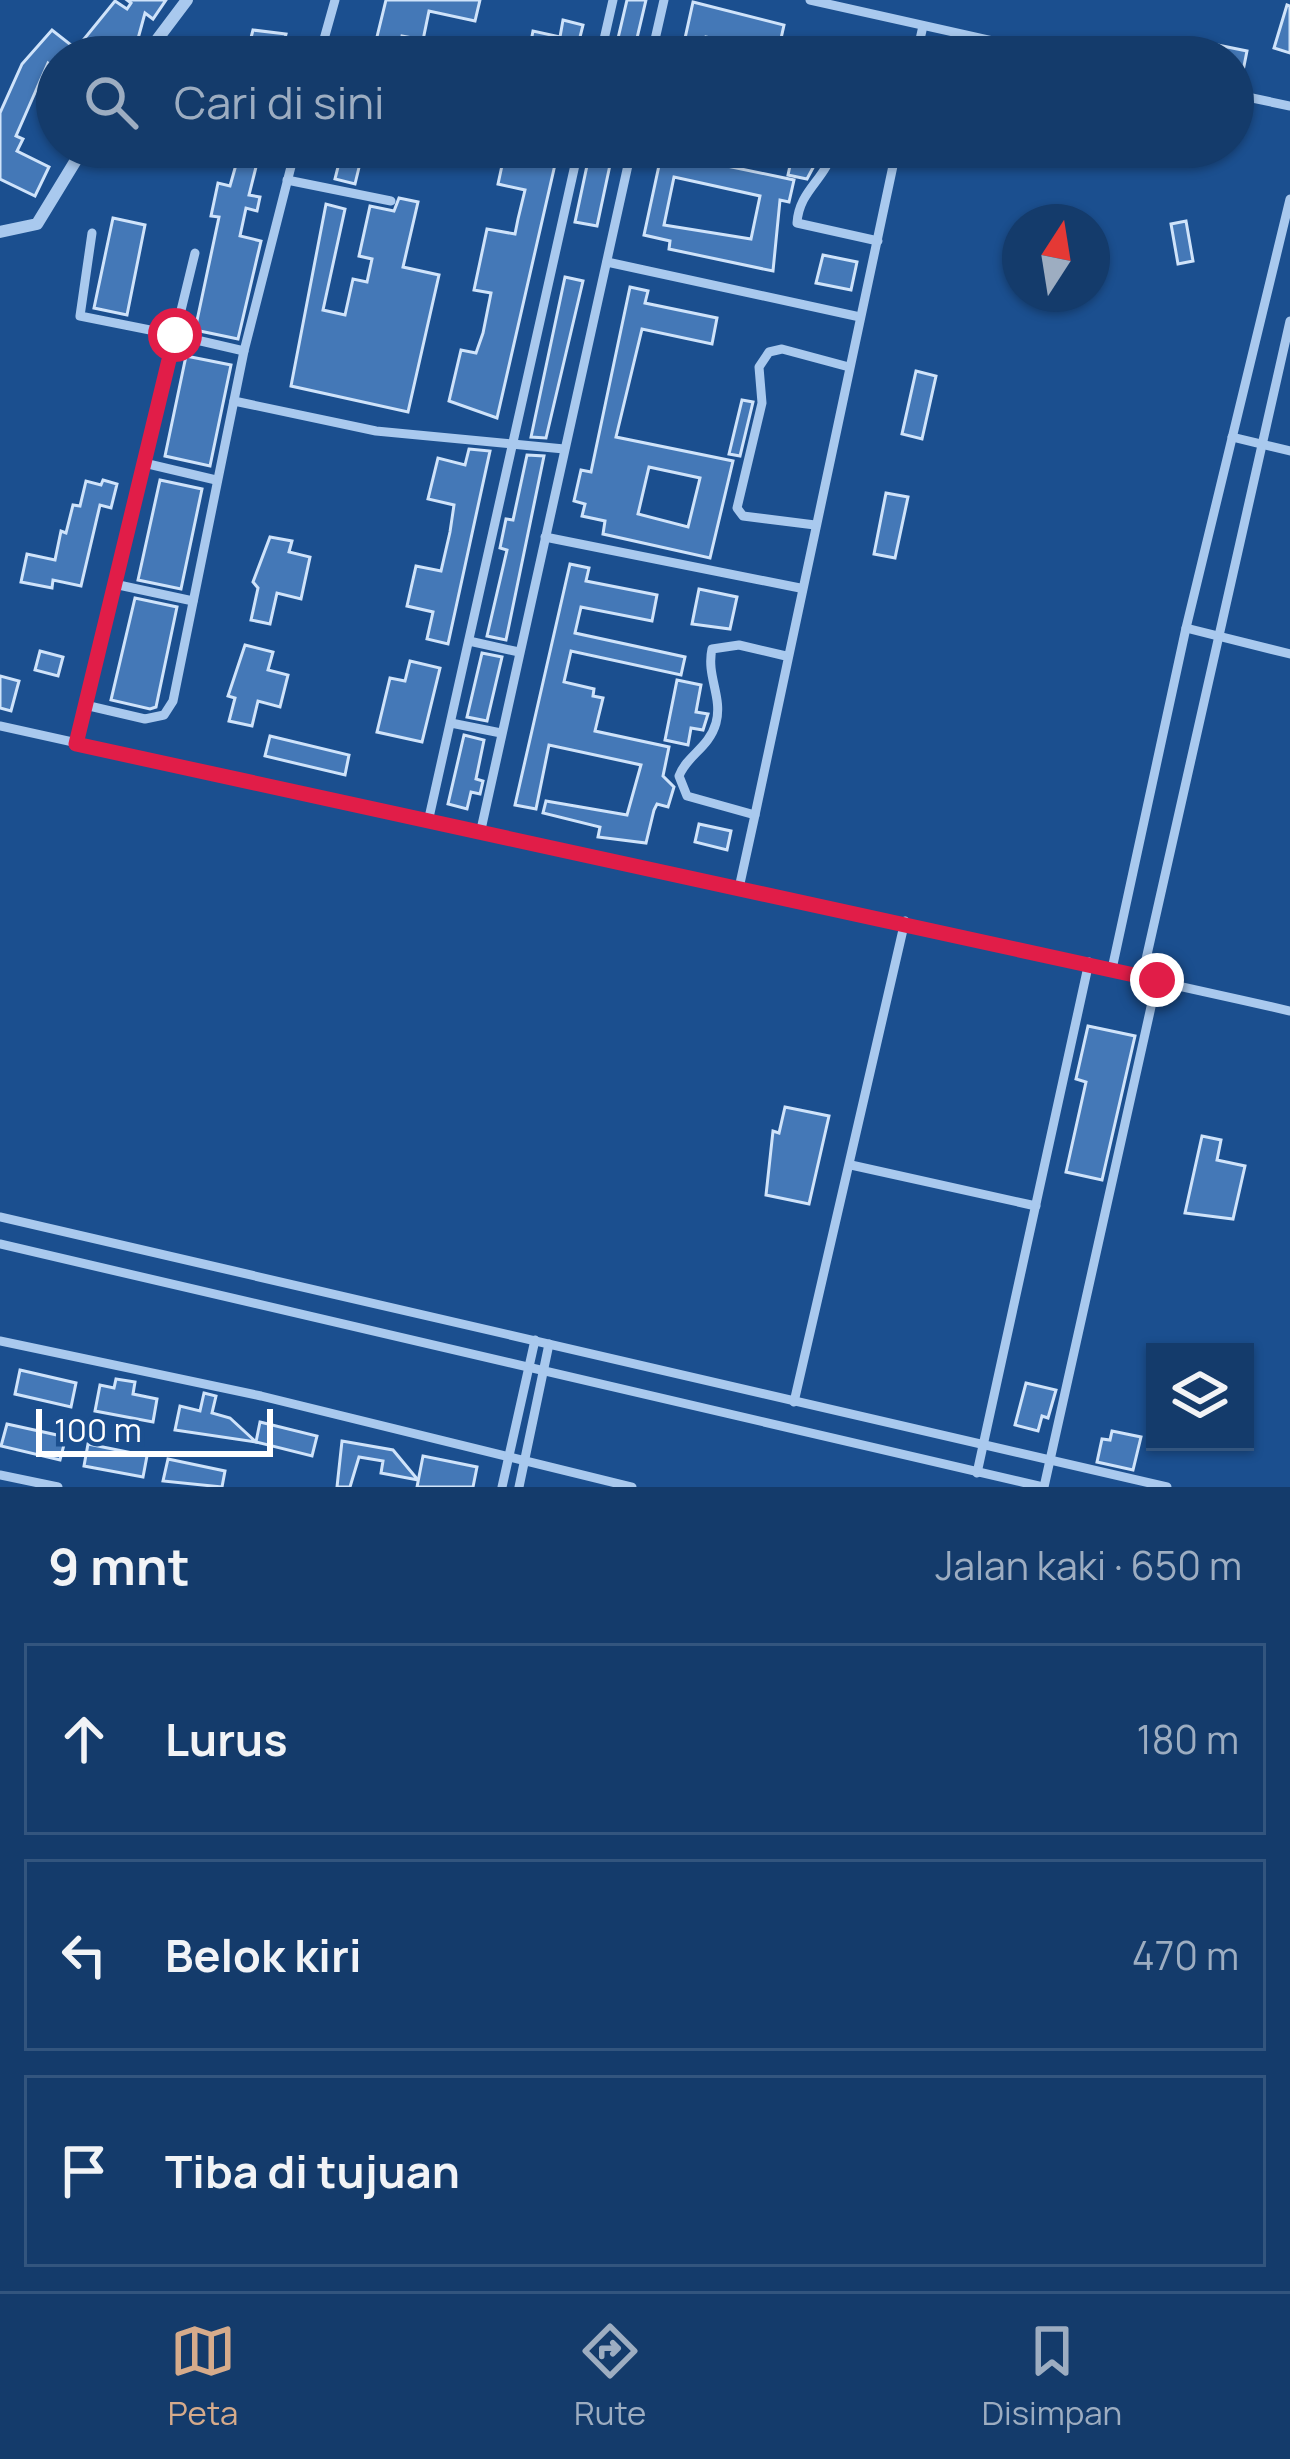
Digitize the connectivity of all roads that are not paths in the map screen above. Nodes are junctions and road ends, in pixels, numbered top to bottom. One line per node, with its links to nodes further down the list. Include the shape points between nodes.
1 (187, 0): 7 (street)
2 (334, 0): 8 (lane)
3 (613, 0): 9 (lane)
4 (664, 0): 10 (lane)
5 (810, 0): 6 (lane)
6 (923, 26): 11 (lane); 12 (lane)
7 (160, 36)
8 (325, 36)
9 (605, 36)
10 (656, 36)
11 (921, 36)
12 (969, 36)
13 (1254, 98): 14 (lane)
14 (1290, 106)
15 (71, 168): 24 (street, via 38,224)
16 (290, 168): 21 (lane)
17 (574, 168): 36 (lane)
18 (627, 168): 28 (lane)
19 (828, 168): 26 (lane, via 803,195 797,223)
20 (893, 168): 26 (lane)
21 (287, 180): 23 (lane); 32 (lane)
22 (1290, 199): 35 (lane)
23 (392, 201)
24 (0, 232)
25 (92, 233): 31 (lane, via 80,316)
26 (878, 241): 29 (lane)
27 (195, 253): 31 (lane)
28 (607, 262): 29 (lane); 38 (lane)
29 (860, 316): 33 (lane)
30 (1290, 320): 37 (lane)
31 (175, 335): 32 (lane); 40 (lane)
32 (244, 351): 34 (lane)
33 (849, 367): 42 (lane); 42 (lane, via 782,349 759,367 763,403 737,508 743,516)
34 (234, 401): 36 (lane, via 376,431); 41 (lane)
35 (1232, 437): 37 (lane); 47 (lane)
36 (513, 442): 38 (lane); 49 (lane)
37 (1260, 445): 39 (lane); 48 (lane)
38 (564, 449): 43 (lane)
39 (1290, 451)
40 (144, 463): 41 (lane); 44 (lane)
41 (216, 479): 46 (lane)
42 (814, 525): 45 (lane)
43 (545, 537): 45 (lane); 50 (lane)
44 (114, 584): 46 (lane); 53 (lane)
45 (800, 589): 52 (lane)
46 (193, 601): 53 (lane, via 164,715 145,719)
47 (1186, 628): 48 (lane); 64 (lane)
48 (1215, 636): 51 (lane); 65 (lane)
49 (470, 641): 50 (lane); 54 (lane)
50 (519, 652): 56 (lane)
51 (1290, 654)
52 (786, 656): 58 (lane); 58 (lane, via 739,645 712,649 715,728 679,776 687,796)
53 (85, 705): 57 (lane)
54 (451, 723): 56 (lane); 59 (lane)
55 (0, 727): 57 (lane)
56 (501, 733): 60 (lane)
57 (76, 744): 59 (lane)
58 (755, 814): 61 (lane)
59 (428, 821): 60 (lane)
60 (480, 834): 61 (lane)
61 (740, 888): 62 (lane)
62 (905, 921): 63 (lane); 68 (lane)
63 (1089, 962): 64 (lane); 69 (lane)
64 (1112, 969): 65 (lane)
65 (1142, 977): 66 (lane)
66 (1157, 980): 67 (lane); 80 (lane)
67 (1290, 1011)
68 (851, 1165): 69 (lane); 77 (lane)
69 (1036, 1206): 78 (lane)
70 (0, 1217): 72 (lane)
71 (0, 1244): 75 (lane)
72 (535, 1340): 74 (lane); 75 (lane)
73 (0, 1341): 79 (lane)
74 (549, 1344): 76 (lane); 77 (lane)
75 (529, 1368): 76 (lane); 79 (lane)
76 (544, 1372): 81 (lane); 82 (lane)
77 (794, 1402): 78 (lane)
78 (982, 1448): 80 (lane); 82 (lane)
79 (509, 1456): 81 (lane); 88 (lane)
80 (1050, 1460): 91 (lane); 92 (lane)
81 (524, 1461): 84 (lane); 89 (lane)
82 (976, 1473): 85 (lane)
83 (0, 1475): 87 (lane)
84 (588, 1482): 90 (lane)
85 (999, 1482): 86 (lane)
86 (1028, 1485): 91 (lane)
87 (58, 1487)
88 (502, 1487)
89 (519, 1487)
90 (632, 1487)
91 (1044, 1487)
92 (1166, 1487)

